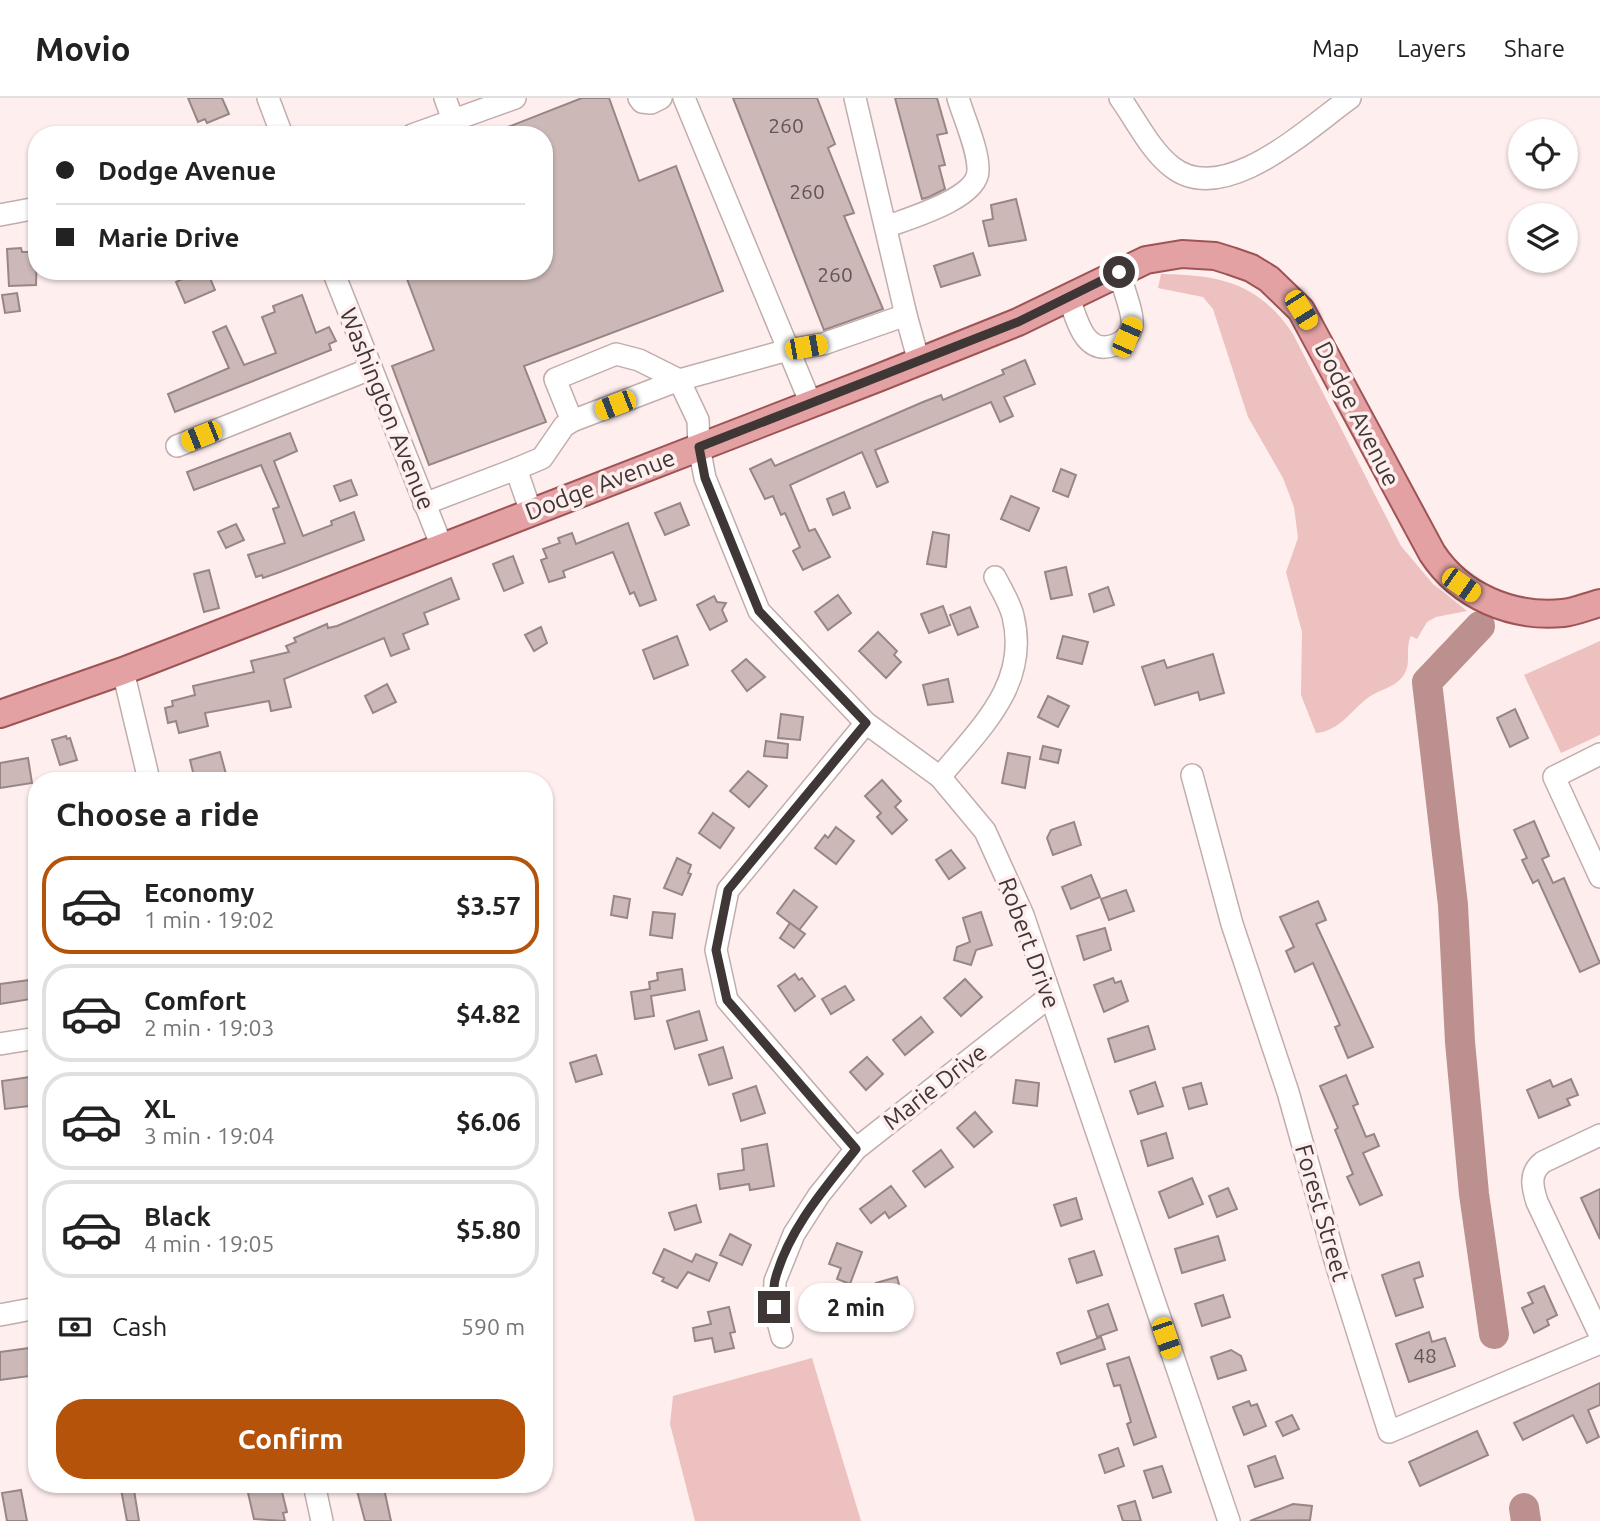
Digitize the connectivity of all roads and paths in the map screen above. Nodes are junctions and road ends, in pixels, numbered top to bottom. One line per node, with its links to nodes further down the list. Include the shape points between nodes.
1 (268, 98): 12 (street)
2 (445, 98): 11 (street)
3 (515, 98): 11 (street)
4 (639, 98): 5 (street, via 651,103)
5 (662, 98)
6 (684, 98): 21 (street)
7 (855, 98): 16 (street)
8 (958, 98): 16 (street, via 978,168 977,180 948,203)
9 (1120, 98): 10 (street, via 1170,166 1183,175 1208,180 1256,164)
10 (1350, 98)
11 (453, 120): 13 (street)
12 (279, 126)
13 (437, 126)
14 (28, 210): 15 (street)
15 (0, 215)
16 (886, 227): 20 (street)
17 (1119, 272): 19 (main road, Dodge Avenue); 19 (street, via 1133,324 1118,344 1102,348 1089,342); 34 (main road, Dodge Avenue, via 1163,256 1199,254 1251,268 1269,279 1293,300 1310,324 1398,493 1448,575 1498,606 1565,613)
18 (335, 280): 23 (street, Washington Avenue)
19 (1069, 298): 22 (main road, Dodge Avenue)
20 (906, 315): 21 (street, via 823,344); 22 (street)
21 (788, 350): 24 (street); 25 (street)
22 (919, 362): 25 (main road, Dodge Avenue)
23 (370, 369): 27 (street); 30 (street, Washington Avenue)
24 (679, 380): 26 (street); 26 (street, via 639,359 616,354 555,379); 28 (street, Robert Drive, via 698,419)
25 (811, 404): 28 (main road, Dodge Avenue)
26 (572, 421): 29 (street, via 542,458)
27 (177, 446)
28 (699, 447): 31 (main road, Dodge Avenue); 37 (street, Robert Drive, via 705,478 759,611)
29 (516, 469): 30 (street); 31 (street)
30 (424, 504): 32 (street, Washington Avenue)
31 (531, 512): 32 (main road, Dodge Avenue)
32 (442, 547): 35 (main road, Dodge Avenue)
33 (995, 577): 41 (street, via 1013,616 1016,658 1004,699)
34 (1600, 603)
35 (123, 671): 36 (main road, Dodge Avenue); 39 (street)
36 (0, 714)
37 (866, 723): 41 (street, Robert Drive); 47 (street, via 728,890 716,950 727,1000)
38 (1600, 754): 42 (street, via 1554,777)
39 (147, 772)
40 (1192, 775): 52 (street, Forest Street, via 1232,924 1288,1092 1389,1432)
41 (940, 777): 43 (street, Robert Drive, via 985,831 1024,915)
42 (1600, 877)
43 (1049, 997): 47 (street, Marie Drive); 55 (street, Robert Drive)
44 (28, 1039): 45 (street)
45 (0, 1044)
46 (1600, 1135): 50 (street, via 1544,1162 1532,1179 1537,1202)
47 (856, 1149): 51 (street, Marie Drive, via 794,1234 775,1281 774,1307)
48 (28, 1310): 49 (street)
49 (0, 1315)
50 (1600, 1335)
51 (782, 1337)
52 (1600, 1343)
53 (316, 1493): 54 (street)
54 (322, 1521)
55 (1229, 1521)

